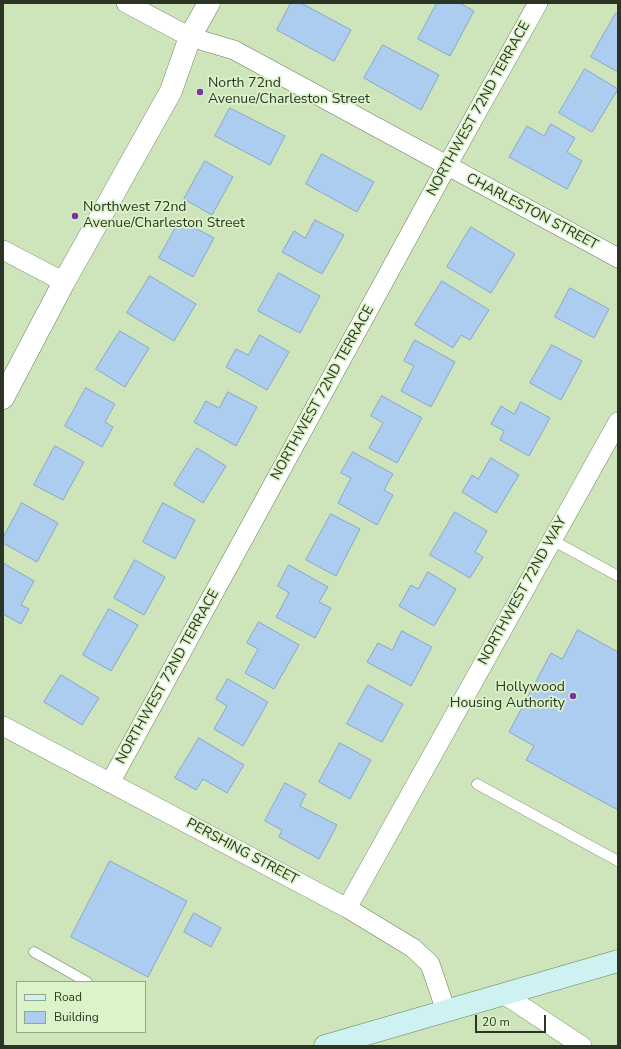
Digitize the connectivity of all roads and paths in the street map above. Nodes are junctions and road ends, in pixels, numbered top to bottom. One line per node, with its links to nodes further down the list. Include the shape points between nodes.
1 (126, 3): 4 (street, CHARLESTON STREET)
2 (209, 3): 4 (street)
3 (538, 3): 5 (street, NORTHWEST 72ND TERRACE)
4 (190, 37): 5 (street, CHARLESTON STREET, via 234,50); 8 (street, via 171,91)
5 (447, 166): 7 (street, CHARLESTON STREET); 14 (street, NORTHWEST 72ND TERRACE)
6 (3, 250): 8 (street)
7 (618, 258)
8 (64, 282): 9 (street)
9 (3, 398)
10 (618, 422): 11 (street, NORTHWEST 72ND WAY)
11 (552, 540): 12 (lane); 17 (street, NORTHWEST 72ND WAY)
12 (618, 576)
13 (3, 726): 14 (street, PERSHING STREET)
14 (110, 783): 17 (street, PERSHING STREET)
15 (477, 784): 16 (lane)
16 (618, 861)
17 (347, 908): 22 (street, PERSHING STREET, via 413,948 430,964)
18 (34, 952): 20 (lane)
19 (618, 961): 21 (main road)
20 (85, 981)
21 (505, 995): 22 (main road); 24 (street)
22 (446, 1011): 23 (main road)
23 (325, 1046)
24 (582, 1046)

